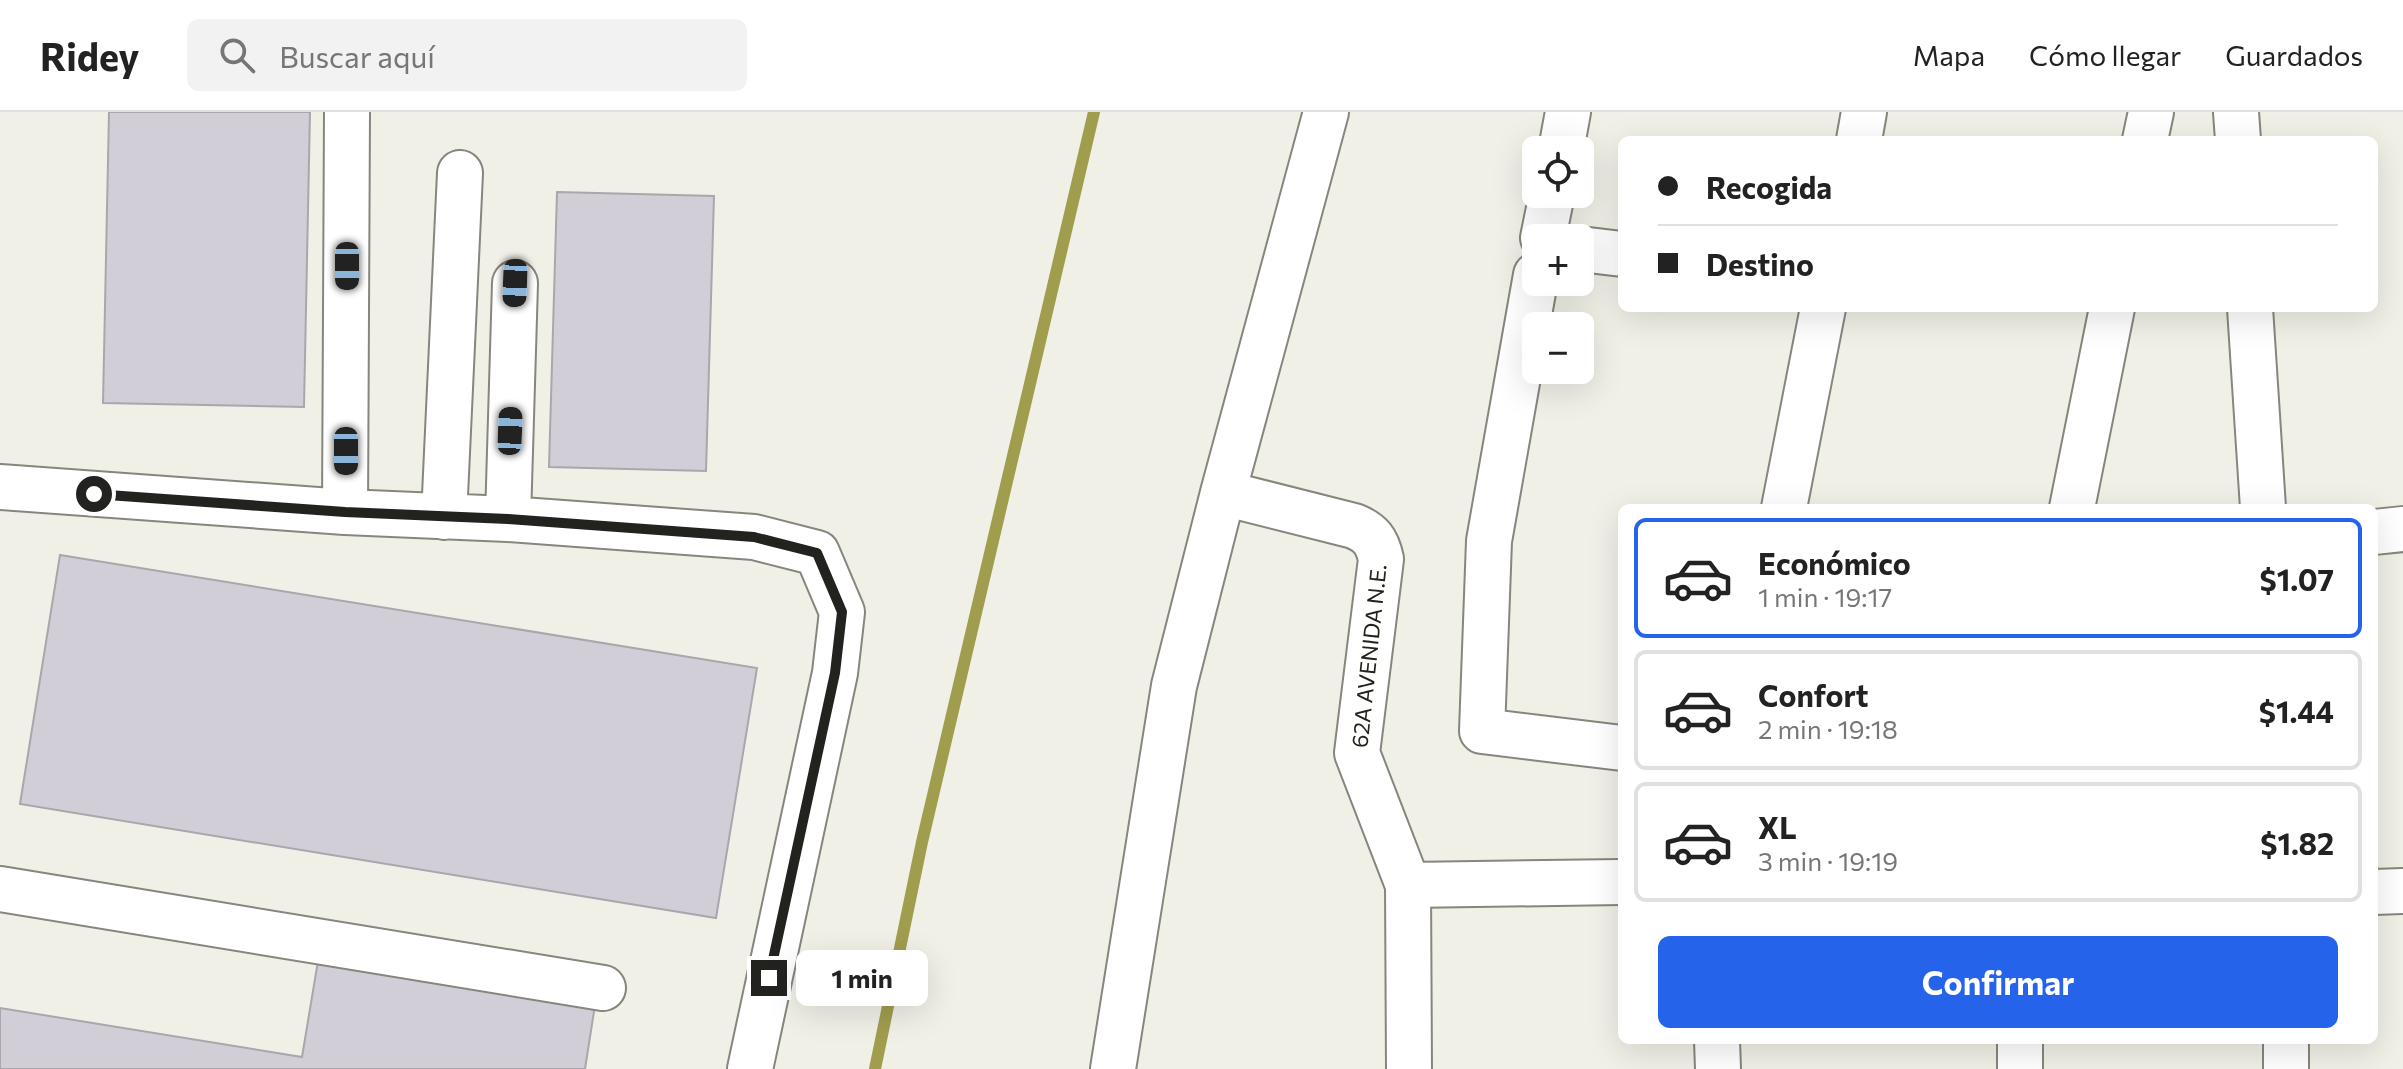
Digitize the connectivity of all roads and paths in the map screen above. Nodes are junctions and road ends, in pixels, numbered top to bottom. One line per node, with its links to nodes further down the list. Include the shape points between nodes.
1 (347, 112): 24 (street)
2 (1326, 112): 20 (street)
3 (1568, 112): 7 (street)
4 (1864, 112): 8 (street)
5 (2151, 112): 9 (street)
6 (2236, 112): 10 (street)
7 (1564, 136)
8 (1860, 136)
9 (2146, 136)
10 (2238, 136)
11 (460, 173): 25 (street)
12 (1594, 251): 13 (street)
13 (1618, 254)
14 (515, 283): 26 (street)
15 (1532, 296): 29 (street, via 1489,541 1482,731)
16 (1822, 312): 21 (street)
17 (2111, 312): 22 (street)
18 (2250, 312): 23 (street)
19 (0, 487): 24 (street)
20 (1223, 493): 31 (street, 62A AVENIDA N.E., via 1354,526 1378,545 1381,559 1357,753); 40 (street, via 1174,686)
21 (1785, 504)
22 (2073, 504)
23 (2263, 504)
24 (345, 512): 25 (street)
25 (444, 517): 26 (street)
26 (508, 519): 39 (street, via 754,537 817,553 842,612 835,673)
27 (2403, 529): 28 (street)
28 (2378, 532)
29 (1618, 748)
30 (1618, 882): 31 (street)
31 (1408, 885): 41 (street, 62A AVENIDA N.E.)
32 (0, 889): 35 (street)
33 (2403, 891): 34 (street)
34 (2378, 892)
35 (603, 988)
36 (1717, 1044): 42 (street)
37 (2020, 1044): 43 (street)
38 (2286, 1044): 44 (street)
39 (750, 1069)
40 (1113, 1069)
41 (1409, 1069)
42 (1718, 1069)
43 (2020, 1069)
44 (2286, 1069)

